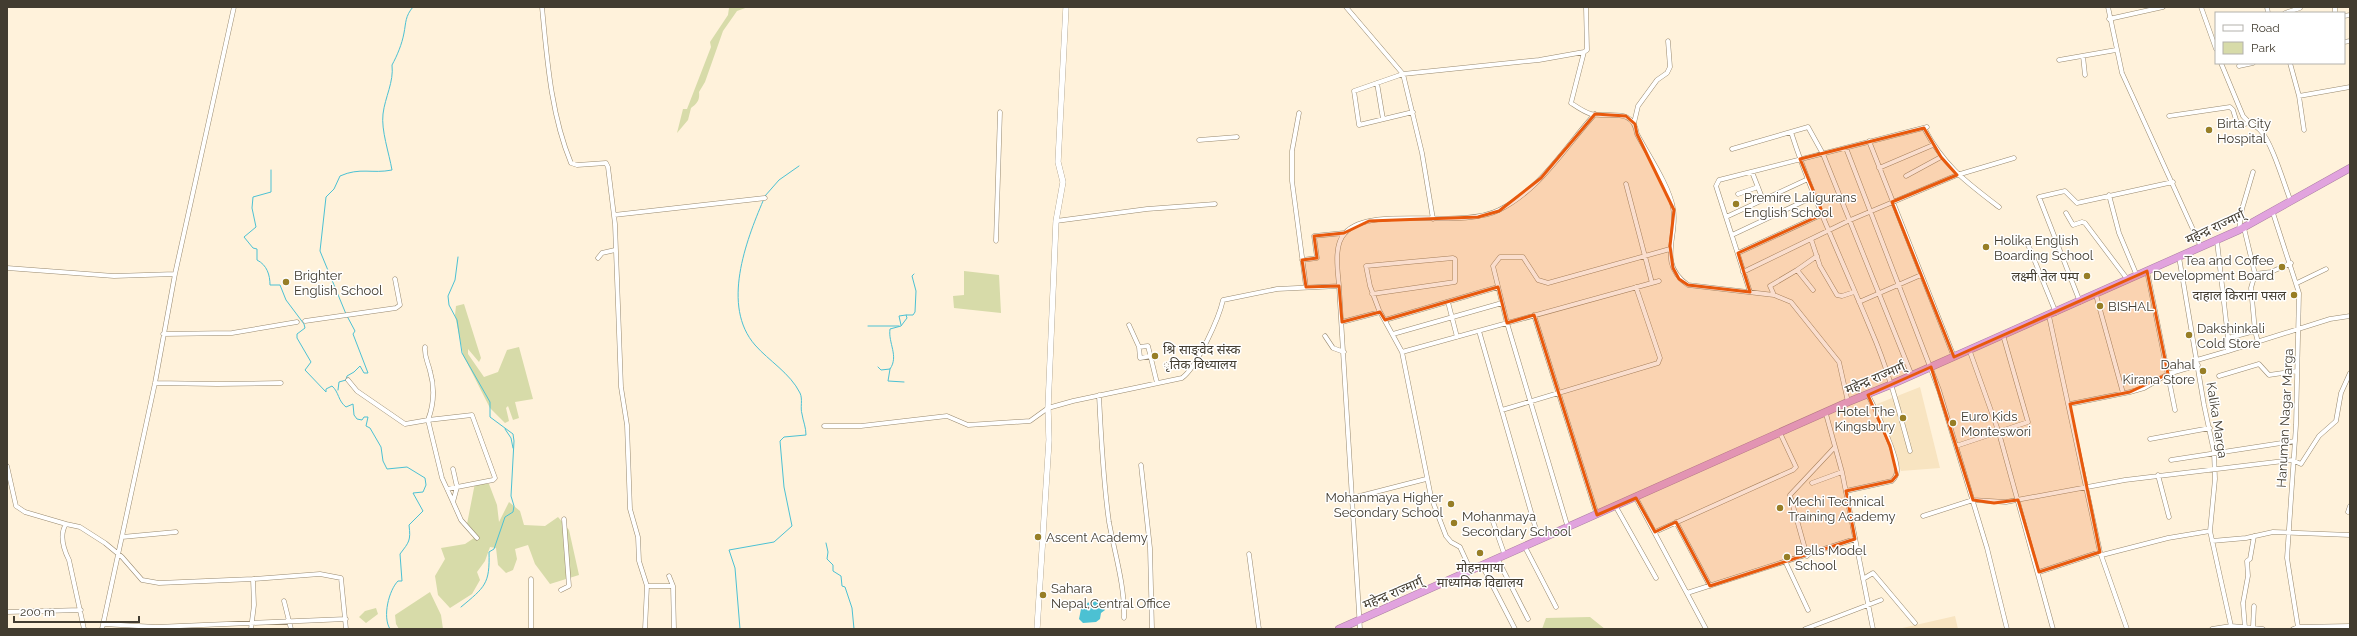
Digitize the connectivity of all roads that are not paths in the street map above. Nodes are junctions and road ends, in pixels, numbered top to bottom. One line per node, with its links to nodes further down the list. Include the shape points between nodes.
1 (234, 7): 100 (street)
2 (542, 7): 72 (street, via 552,86 564,147 570,163 606,163)
3 (1066, 7): 75 (street, via 1058,162 1063,182)
4 (1346, 7): 24 (street)
5 (1586, 7): 17 (street, via 1588,50)
6 (2108, 7): 11 (street)
7 (2163, 7): 11 (street)
8 (2201, 7): 13 (street)
9 (2300, 8): 10 (street)
10 (2288, 12)
11 (2109, 19): 16 (street)
12 (2215, 33): 13 (street)
13 (2211, 35): 15 (street)
14 (1668, 41): 35 (street, via 1670,67 1642,101)
15 (2215, 46)
16 (2116, 50): 18 (street); 56 (street, via 2122,73)
17 (1584, 52): 24 (street, via 1539,60); 32 (street, via 1571,103 1589,114)
18 (2082, 56): 19 (street); 25 (street)
19 (2059, 60)
20 (2221, 64): 36 (street)
21 (2248, 64): 23 (street)
22 (2290, 64): 28 (street)
23 (2239, 66)
24 (1403, 74): 26 (street); 30 (street)
25 (2085, 75)
26 (1377, 83): 34 (street); 34 (street, via 1354,91 1359,125)
27 (2350, 87): 28 (street)
28 (2299, 96): 37 (street)
29 (1000, 112): 82 (street)
30 (1412, 112): 34 (street); 74 (street, via 1424,160)
31 (1298, 114): 93 (street, via 1292,151 1292,181)
32 (1595, 114): 35 (street, via 1626,116); 74 (street, via 1541,178 1499,210 1478,217)
33 (2169, 116): 36 (street, via 2230,107 2234,110 2238,126)
34 (1383, 119)
35 (1634, 123): 86 (street, via 1674,210)
36 (2248, 123): 65 (street, via 2260,130 2268,142)
37 (2304, 130)
38 (1791, 132): 44 (street); 45 (street, via 1808,127); 48 (street)
39 (1237, 137): 40 (street)
40 (1199, 140)
41 (1869, 141): 42 (street, via 1925,127); 43 (street); 49 (street)
42 (1933, 145): 46 (street); 49 (street)
43 (1846, 148): 45 (street); 68 (street)
44 (1732, 149)
45 (1823, 154): 48 (street); 76 (street)
46 (1941, 157): 53 (street); 54 (street)
47 (2014, 158): 53 (street)
48 (1800, 159): 51 (street); 55 (street)
49 (1879, 168): 64 (street)
50 (2350, 168): 65 (highway, महेन्द्र राज्मार्ग्)
51 (1752, 172): 58 (street); 73 (street, via 1719,180 1716,186)
52 (2253, 172): 77 (street, via 2242,209)
53 (1957, 175): 64 (street); 67 (street)
54 (1906, 176)
55 (1808, 179): 61 (street); 63 (street)
56 (2172, 182): 60 (street); 85 (street)
57 (1626, 184): 89 (street)
58 (1758, 187): 59 (street); 63 (street)
59 (1738, 194)
60 (2108, 195): 103 (street, via 2119,232); 123 (street, via 2077,203 2065,191 2039,196)
61 (1815, 196): 70 (street); 80 (street)
62 (765, 198): 72 (street)
63 (1763, 200): 73 (street)
64 (1892, 202): 68 (street); 101 (street)
65 (2291, 202): 71 (highway, महेन्द्र राज्मार्ग्)
66 (1215, 204): 75 (street, via 1147,209)
67 (1999, 207)
68 (1870, 213): 76 (street); 108 (street)
69 (2066, 213): 105 (street, via 2073,225 2085,223)
70 (1822, 214): 78 (street); 88 (street)
71 (2273, 214): 77 (highway, महेन्द्र राज्मार्ग्); 94 (street, Hanuman Nagar Marga)
72 (614, 215): 87 (street)
73 (1726, 217): 80 (street)
74 (1433, 219): 79 (street, via 1369,221)
75 (1056, 221): 174 (street)
76 (1848, 221): 78 (street); 118 (street)
77 (2242, 229): 83 (highway, महेन्द्र राज्मार्ग्); 102 (street)
78 (1829, 231): 81 (street); 116 (street)
79 (1344, 233): 93 (street, via 1314,236 1317,258); 110 (street, via 1337,264)
80 (1732, 235): 88 (street)
81 (1811, 239): 90 (street); 99 (street)
82 (996, 241)
83 (2217, 241): 85 (highway, महेन्द्र राज्मार्ग्); 144 (street)
84 (2027, 242): 126 (street)
85 (2202, 247): 91 (highway, महेन्द्र राज्मार्ग्)
86 (1670, 249): 89 (street); 115 (street, via 1673,268 1680,279 1688,285)
87 (615, 250): 92 (street, via 602,253); 245 (street, via 630,509 638,537 639,561)
88 (1738, 253): 99 (street)
89 (1645, 256): 107 (street); 112 (street, via 1548,283 1538,280 1523,257 1500,257 1493,266)
90 (1817, 256): 97 (street); 116 (street, via 1837,295)
91 (2180, 257): 98 (highway, महेन्द्र राज्मार्ग्); 154 (street, Kalika Marga)
92 (598, 258)
93 (1302, 260): 111 (street)
94 (2291, 263): 102 (street, via 2271,272); 109 (street, Hanuman Nagar Marga)
95 (7, 268): 100 (street, via 114,276)
96 (2326, 269): 109 (street)
97 (1797, 270): 114 (street); 119 (street, via 1770,286)
98 (2147, 271): 103 (highway, महेन्द्र राज्मार्ग्); 159 (street)
99 (1743, 272): 115 (street)
100 (175, 274): 139 (street)
101 (1921, 274): 108 (street); 153 (street)
102 (2255, 274): 138 (street, via 2251,288)
103 (2137, 276): 105 (highway, महेन्द्र राज्मार्ग्)
104 (395, 279): 130 (street, via 400,305 396,308)
105 (2129, 280): 120 (highway, महेन्द्र राज्मार्ग्)
106 (1659, 281): 107 (street)
107 (1652, 283): 113 (street)
108 (1900, 284): 118 (street); 156 (street)
109 (2297, 284): 136 (street, Hanuman Nagar Marga)
110 (1339, 286): 111 (street); 133 (street)
111 (1306, 287): 165 (street, via 1277,289 1223,300 1220,313 1193,367 1182,378)
112 (1498, 287): 121 (street); 124 (street)
113 (1636, 287): 127 (street); 167 (street, via 1660,361)
114 (1813, 290)
115 (1750, 292): 119 (street)
116 (1854, 292): 122 (street)
117 (1372, 294): 117 (street, via 1366,266 1456,259 1455,282); 125 (street)
118 (1878, 294): 122 (street); 160 (street)
119 (1774, 295): 172 (street, via 1791,302 1839,362)
120 (2096, 295): 123 (highway, महेन्द्र राज्मार्ग्); 168 (street)
121 (1448, 302): 129 (street); 131 (street)
122 (1859, 302): 166 (street)
123 (2080, 302): 126 (highway, महेन्द्र राज्मार्ग्)
124 (1502, 303): 129 (street); 134 (street)
125 (1380, 312): 131 (street); 133 (street)
126 (2052, 314): 141 (highway, महेन्द्र राज्मार्ग्); 173 (street)
127 (1534, 315): 134 (street); 167 (street)
128 (2350, 316): 136 (street, via 2330,319)
129 (1452, 318): 140 (street); 143 (street)
130 (305, 320)
131 (1385, 320): 140 (street)
132 (298, 322): 139 (street, via 232,333)
133 (1342, 322): 150 (street)
134 (1507, 323): 137 (street); 171 (street)
135 (1129, 325): 147 (street)
136 (2298, 330): 145 (street); 157 (street, Hanuman Nagar Marga)
137 (1479, 331): 143 (street); 175 (street)
138 (2255, 331): 144 (street); 145 (street)
139 (163, 334): 163 (street)
140 (1393, 334): 151 (street)
141 (2003, 335): 148 (highway, महेन्द्र राज्मार्ग्); 182 (street, via 2028,420 2026,424)
142 (1325, 336): 150 (street, via 1333,348)
143 (1457, 337): 151 (street)
144 (2228, 338): 149 (street)
145 (2258, 342): 149 (street)
146 (425, 347): 178 (street, via 424,358 432,376 434,403)
147 (1138, 347): 152 (street, via 1148,346); 152 (street, via 1140,358)
148 (1969, 349): 153 (highway, महेन्द्र राज्मार्ग्); 182 (street)
149 (2228, 351): 154 (street)
150 (1344, 352): 203 (street)
151 (1402, 352): 197 (street)
152 (1151, 356): 165 (street)
153 (1954, 357): 156 (highway, महेन्द्र राज्मार्ग्)
154 (2197, 360): 155 (street, Kalika Marga)
155 (2198, 365): 159 (street); 180 (street, Kalika Marga)
156 (1931, 367): 160 (highway, महेन्द्र राज्मार्ग्); 185 (street)
157 (2298, 371): 161 (street, via 2269,375 2259,364); 184 (street, Hanuman Nagar Marga)
158 (2350, 373): 190 (street, via 2341,393 2336,421 2319,436 2301,464)
159 (2168, 374): 168 (street, via 2144,388); 176 (street)
160 (1912, 376): 166 (highway, महेन्द्र राज्मार्ग्)
161 (2219, 376)
162 (348, 380): 178 (street, via 357,391 404,424)
163 (155, 383): 164 (street); 225 (street)
164 (281, 383)
165 (1157, 383): 169 (street)
166 (1890, 385): 170 (highway, महेन्द्र राज्मार्ग्); 187 (street)
167 (1560, 393): 171 (street); 211 (street)
168 (2124, 393): 173 (street)
169 (1099, 395): 174 (street); 258 (street, via 1103,469 1109,522 1125,597)
170 (1868, 395): 172 (highway, महेन्द्र राज्मार्ग्); 202 (street, via 1890,446 1897,475 1892,481)
171 (1531, 401): 175 (street); 218 (street)
172 (1848, 402): 177 (highway, महेन्द्र राज्मार्ग्)
173 (2070, 404): 200 (street)
174 (1048, 408): 179 (street, via 1030,421 968,425 947,416 861,426); 278 (street, via 1049,440)
175 (1502, 410): 228 (street)
176 (2175, 410)
177 (1826, 414): 181 (highway, महेन्द्र राज्मार्ग्); 186 (street)
178 (428, 420): 199 (street, via 467,415 474,418 495,478); 201 (street)
179 (824, 426)
180 (2210, 428): 183 (street); 188 (street, Kalika Marga)
181 (1780, 433): 204 (highway, महेन्द्र राज्मार्ग्); 216 (street, via 1796,467 1793,470)
182 (1999, 433): 185 (street); 206 (street)
183 (2150, 439)
184 (2295, 441): 188 (street); 190 (street, Hanuman Nagar Marga)
185 (1956, 446): 205 (street)
186 (1835, 447): 195 (street); 234 (street, via 1790,495)
187 (1910, 451)
188 (2214, 452): 189 (street); 194 (street, Kalika Marga)
189 (2171, 460)
190 (2292, 460): 194 (street); 220 (street, Hanuman Nagar Marga)
191 (1141, 465): 279 (street, via 1150,548)
192 (7, 466): 217 (street, via 16,506 25,512)
193 (453, 469): 199 (street)
194 (2214, 469): 196 (street); 219 (street, Kalika Marga)
195 (1842, 472): 198 (street); 202 (street)
196 (2158, 475): 200 (street); 214 (street)
197 (1426, 479): 203 (street); 238 (street, via 1446,536 1450,542 1460,547)
198 (1812, 482)
199 (457, 487): 201 (street); 207 (street)
200 (2086, 488): 206 (street); 232 (street)
201 (447, 489): 207 (street)
202 (1846, 491): 227 (street)
203 (1352, 498): 261 (street)
204 (1636, 498): 208 (highway, महेन्द्र राज्मार्ग्); 222 (street)
205 (1972, 500): 206 (street, via 1994,503); 213 (street); 287 (street)
206 (2018, 500): 239 (street)
207 (453, 502): 226 (street, via 461,520)
208 (1616, 506): 211 (highway, महेन्द्र राज्मार्ग्); 241 (street)
209 (2350, 506): 210 (street)
210 (2348, 512)
211 (1597, 515): 218 (highway, महेन्द्र राज्मार्ग्)
212 (1491, 516): 235 (street)
213 (1923, 516)
214 (2169, 517)
215 (564, 520): 248 (street, via 569,586)
216 (1676, 522): 222 (street); 247 (street)
217 (66, 524): 231 (street, via 80,527); 255 (street, via 62,537 64,551 69,560 73,587)
218 (1568, 528): 228 (highway, महेन्द्र राज्मार्ग्)
219 (2210, 530): 229 (street, Kalika Marga); 232 (street)
220 (2289, 531): 223 (street, via 2302,534); 224 (street); 268 (street, Hanuman Nagar Marga, via 2287,558)
221 (176, 532): 225 (street)
222 (1655, 532): 249 (street)
223 (2350, 535)
224 (2254, 536): 229 (street); 269 (street, via 2250,559 2247,561 2248,576 2243,603)
225 (122, 537): 231 (street)
226 (477, 538)
227 (1855, 539): 234 (street); 244 (street)
228 (1540, 540): 230 (highway, महेन्द्र राज्मार्ग्)
229 (2212, 542): 265 (street, Kalika Marga)
230 (1525, 547): 235 (highway, महेन्द्र राज्मार्ग्); 254 (street)
231 (117, 553): 242 (street, via 142,580 151,582); 267 (street)
232 (2101, 553): 239 (street); 289 (street)
233 (1249, 554): 280 (street)
234 (1807, 556): 236 (street)
235 (1501, 558): 237 (highway, महेन्द्र राज्मार्ग्); 260 (street)
236 (1786, 563): 247 (street); 256 (street)
237 (1483, 567): 238 (highway, महेन्द्र राज्मार्ग्); 283 (street)
238 (1472, 572): 261 (highway, महेन्द्र राज्मार्ग्)
239 (2039, 572): 288 (street)
240 (669, 576): 246 (street)
241 (1656, 578)
242 (253, 579): 259 (street, via 320,574 341,578); 263 (street)
243 (530, 579): 275 (street)
244 (1863, 579): 252 (street); 264 (street, via 1873,574)
245 (647, 586): 246 (street); 276 (street)
246 (673, 586): 277 (street)
247 (1710, 586): 249 (street)
248 (561, 590)
249 (1687, 593): 284 (street)
250 (1881, 600): 252 (street)
251 (284, 601): 262 (street)
252 (1868, 605): 285 (street); 286 (street)
253 (2254, 606): 270 (street)
254 (1556, 607)
255 (81, 610): 257 (street); 271 (street)
256 (1808, 610)
257 (7, 612)
258 (1124, 618)
259 (346, 619): 262 (street); 274 (street)
260 (1528, 619)
261 (1360, 620): 281 (highway, महेन्द्र राज्मार्ग्); 282 (street)
262 (289, 622): 263 (street); 273 (street)
263 (251, 623): 267 (street); 272 (street)
264 (1915, 623)
265 (2231, 626): 269 (street); 290 (street)
266 (2350, 626): 268 (street)
267 (102, 627)
268 (2298, 627): 292 (street)
269 (2245, 628): 270 (street)
270 (2253, 628): 291 (street)
271 (84, 629)
272 (251, 629)
273 (291, 629)
274 (346, 629)
275 (531, 629)
276 (645, 629)
277 (674, 629)
278 (1037, 629)
279 (1152, 629)
280 (1259, 629)
281 (1339, 629)
282 (1360, 629)
283 (1515, 629)
284 (1706, 629)
285 (1805, 629)
286 (1873, 629)
287 (2007, 629)
288 (2053, 629)
289 (2128, 629)
290 (2212, 629)
291 (2263, 629)
292 (2293, 629)

